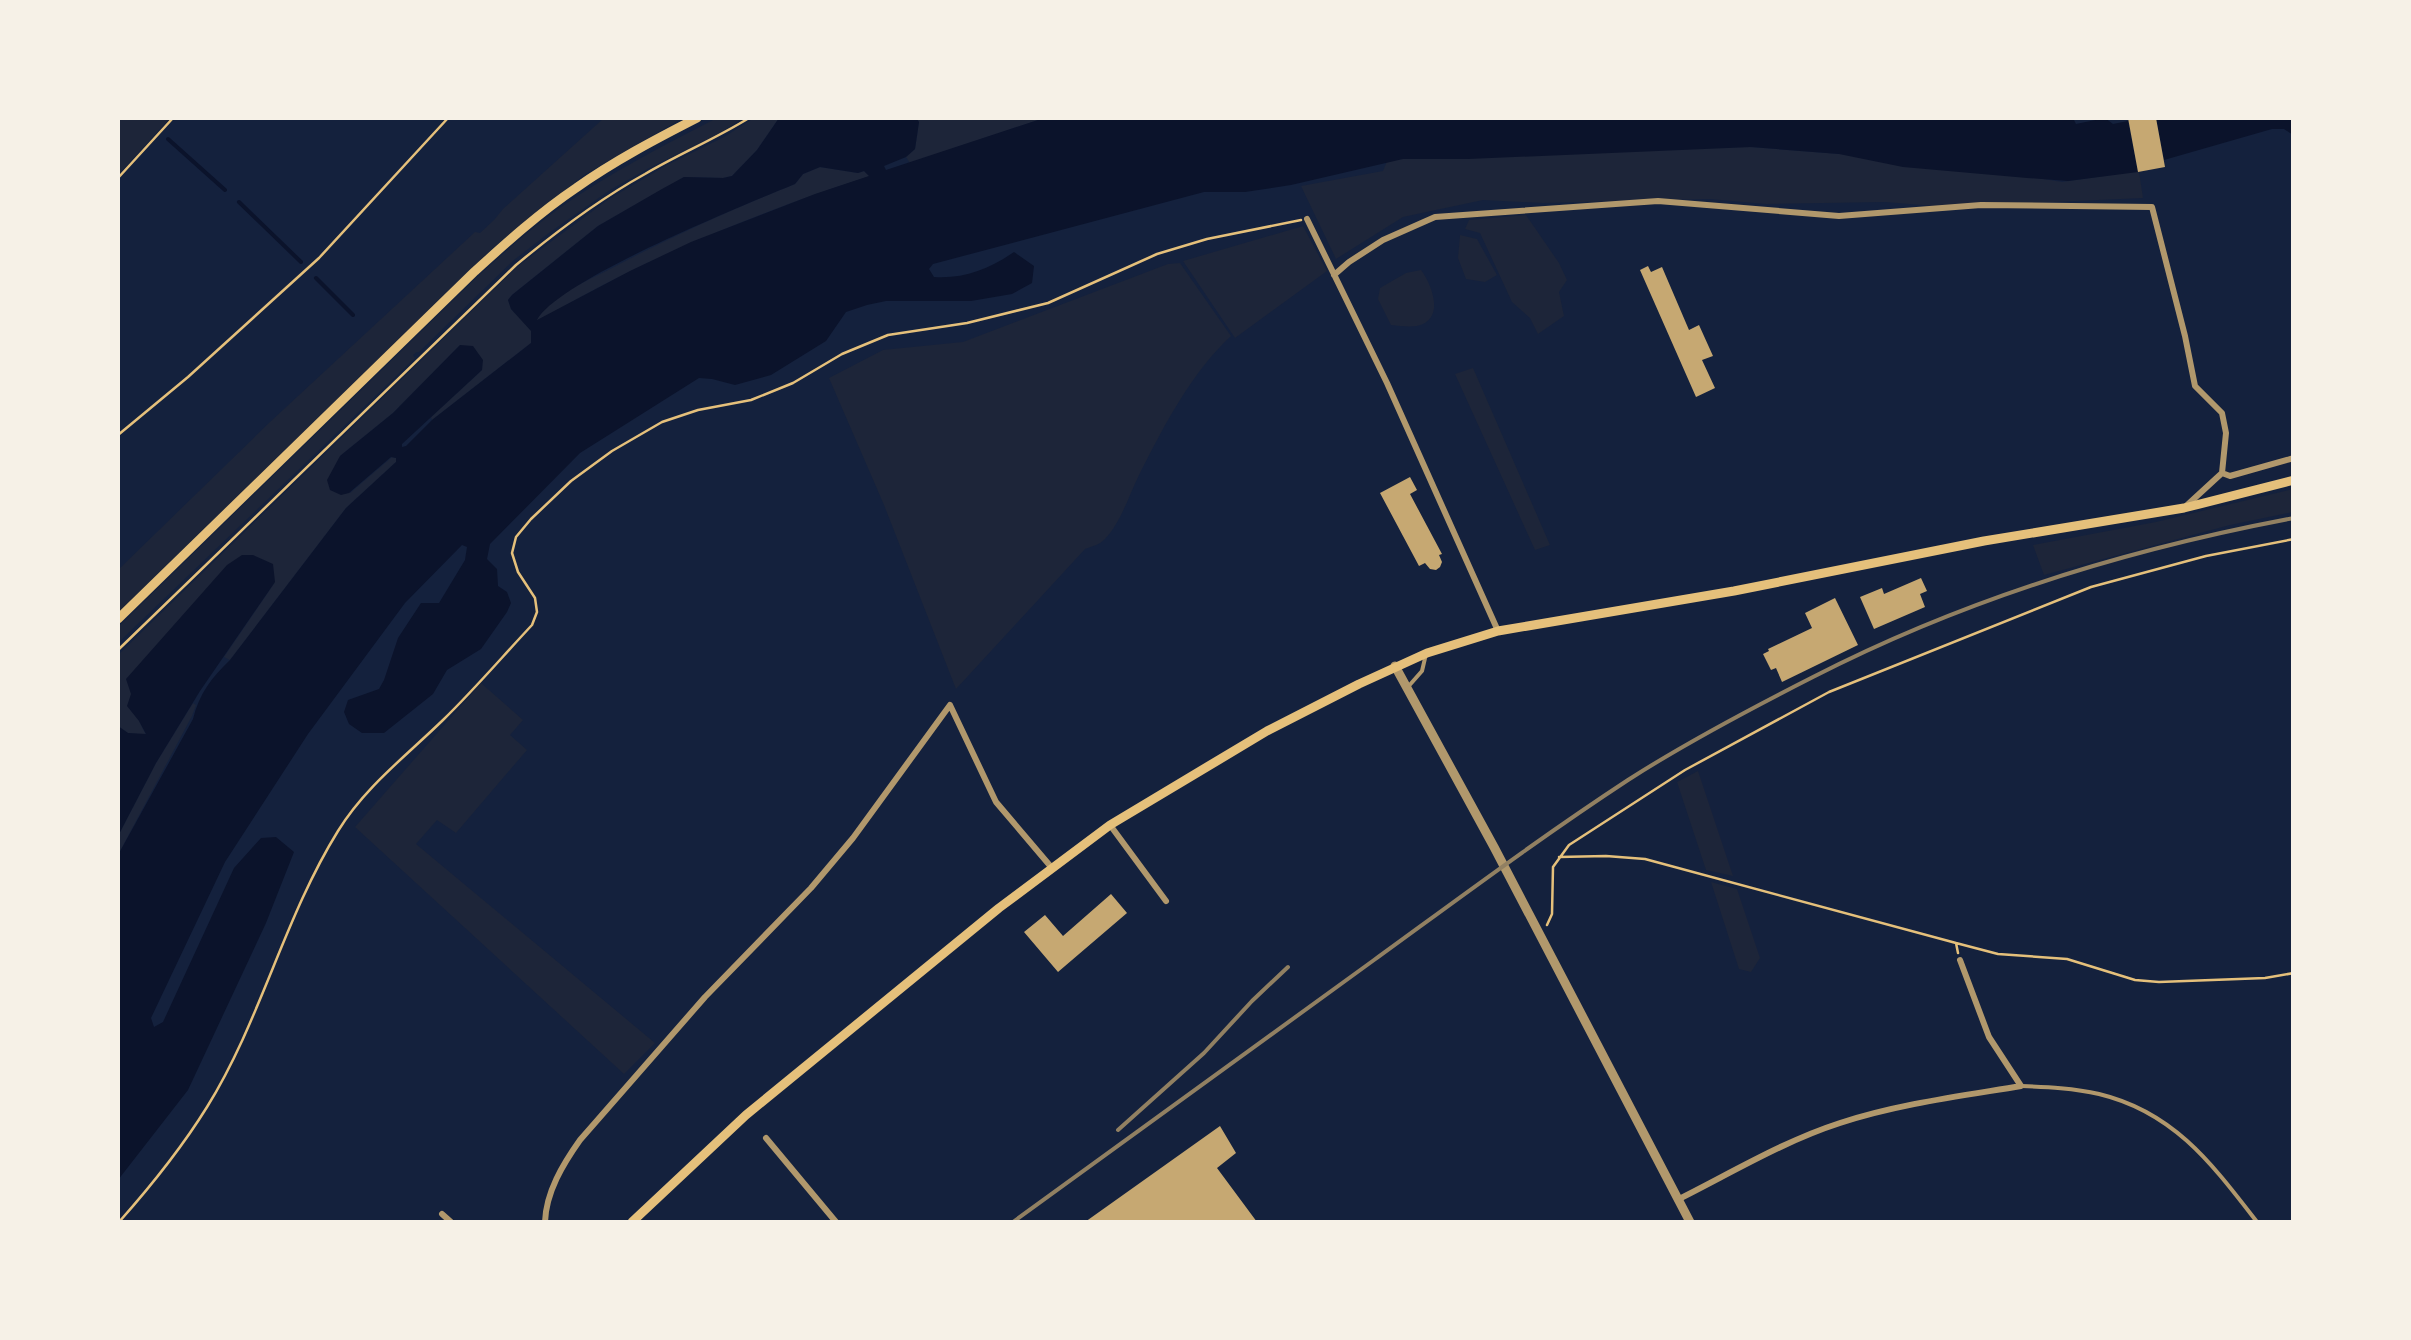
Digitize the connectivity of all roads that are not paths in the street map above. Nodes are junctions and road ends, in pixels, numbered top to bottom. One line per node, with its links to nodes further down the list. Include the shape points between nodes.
1 (693, 118): 8 (main road, via 586,181 518,232)
2 (1307, 219): 3 (street)
3 (1334, 275): 5 (street, via 1383,240 1435,217 1658,201 1839,216 1981,205 2152,207 2195,386 2222,413); 9 (street)
4 (2294, 458): 5 (street)
5 (2222, 473): 7 (street)
6 (2294, 480): 7 (main road)
7 (2184, 508): 9 (main road)
8 (118, 619)
9 (1498, 631): 10 (main road)
10 (1426, 654): 11 (main road); 12 (lane)
11 (1395, 666): 12 (street); 13 (main road, via 1268,731)
12 (1407, 688): 19 (street)
13 (1110, 825): 14 (main road); 15 (street)
14 (1052, 868): 22 (street, via 996,802 950,705 811,888 580,1140 550,1194); 23 (main road, via 746,1115)
15 (1166, 901)
16 (1960, 960): 17 (street, via 1989,1038)
17 (2021, 1086): 19 (street, via 1839,1123); 26 (lane, via 2097,1093 2138,1106 2195,1146)
18 (766, 1138): 24 (street)
19 (1679, 1199): 25 (street)
20 (442, 1214): 21 (street)
21 (450, 1222)
22 (545, 1222)
23 (632, 1222)
24 (836, 1222)
25 (1690, 1222)
26 (2258, 1222)

